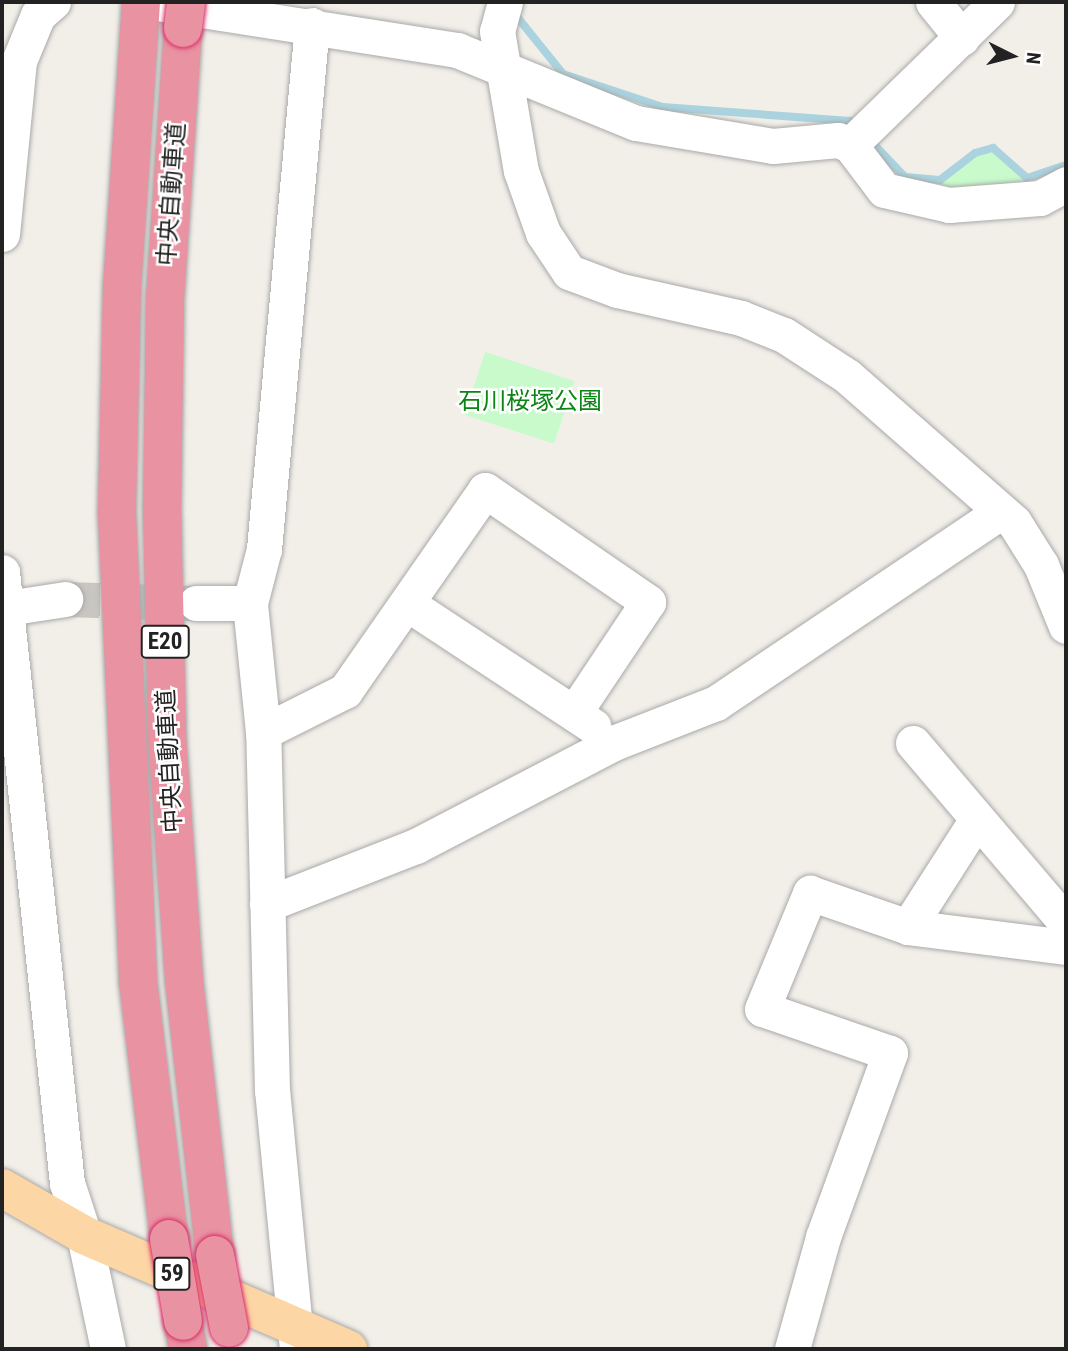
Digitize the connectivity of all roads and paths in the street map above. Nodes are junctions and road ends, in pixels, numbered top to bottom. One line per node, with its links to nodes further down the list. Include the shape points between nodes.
1 (53, 2): 10 (street, via 38,15)
2 (933, 2): 9 (street)
3 (997, 2): 9 (street)
4 (225, 8): 5 (street); 8 (street)
5 (143, 9): 34 (highway, 中央自動車道 / E20, bridge, via 122,286 117,528 138,982 169,1238)
6 (503, 9): 11 (street, via 497,31)
7 (184, 15): 35 (highway, 中央自動車道 / E20, bridge, via 165,312 162,507 167,736 184,980 215,1255)
8 (312, 25): 11 (street, via 457,50); 19 (street, via 264,549)
9 (962, 38): 12 (street)
10 (10, 60): 14 (street)
11 (501, 70): 12 (street, via 636,123 773,146); 15 (street, via 521,171 543,233 569,272 617,290 741,318 784,335 847,376)
12 (861, 135): 13 (street, via 884,190 949,205 1040,198)
13 (1066, 184)
14 (2, 234)
15 (1000, 512): 22 (street, via 1014,523 1041,565); 25 (street, via 716,703)
16 (2, 572): 21 (street)
17 (65, 599): 21 (street)
18 (196, 603): 19 (street)
19 (250, 603): 24 (street)
20 (408, 604): 23 (street); 23 (street, via 485,490 648,602); 24 (street, via 345,691)
21 (8, 608): 33 (street, via 67,1183)
22 (1066, 626)
23 (574, 713): 25 (street)
24 (263, 732): 28 (street)
25 (616, 742): 28 (street, via 416,846)
26 (913, 743): 27 (street)
27 (977, 819): 29 (street); 30 (street)
28 (267, 904): 36 (street, via 271,1091)
29 (1066, 923)
30 (908, 927): 31 (street); 39 (street, via 810,893 762,1009 890,1053 823,1237)
31 (1066, 947)
32 (2, 1188): 33 (main road, 59)
33 (84, 1235): 36 (main road, 59); 37 (street)
34 (186, 1335)
35 (231, 1338)
36 (296, 1338): 38 (main road, 59)
37 (108, 1349)
38 (348, 1349)
39 (792, 1349)

